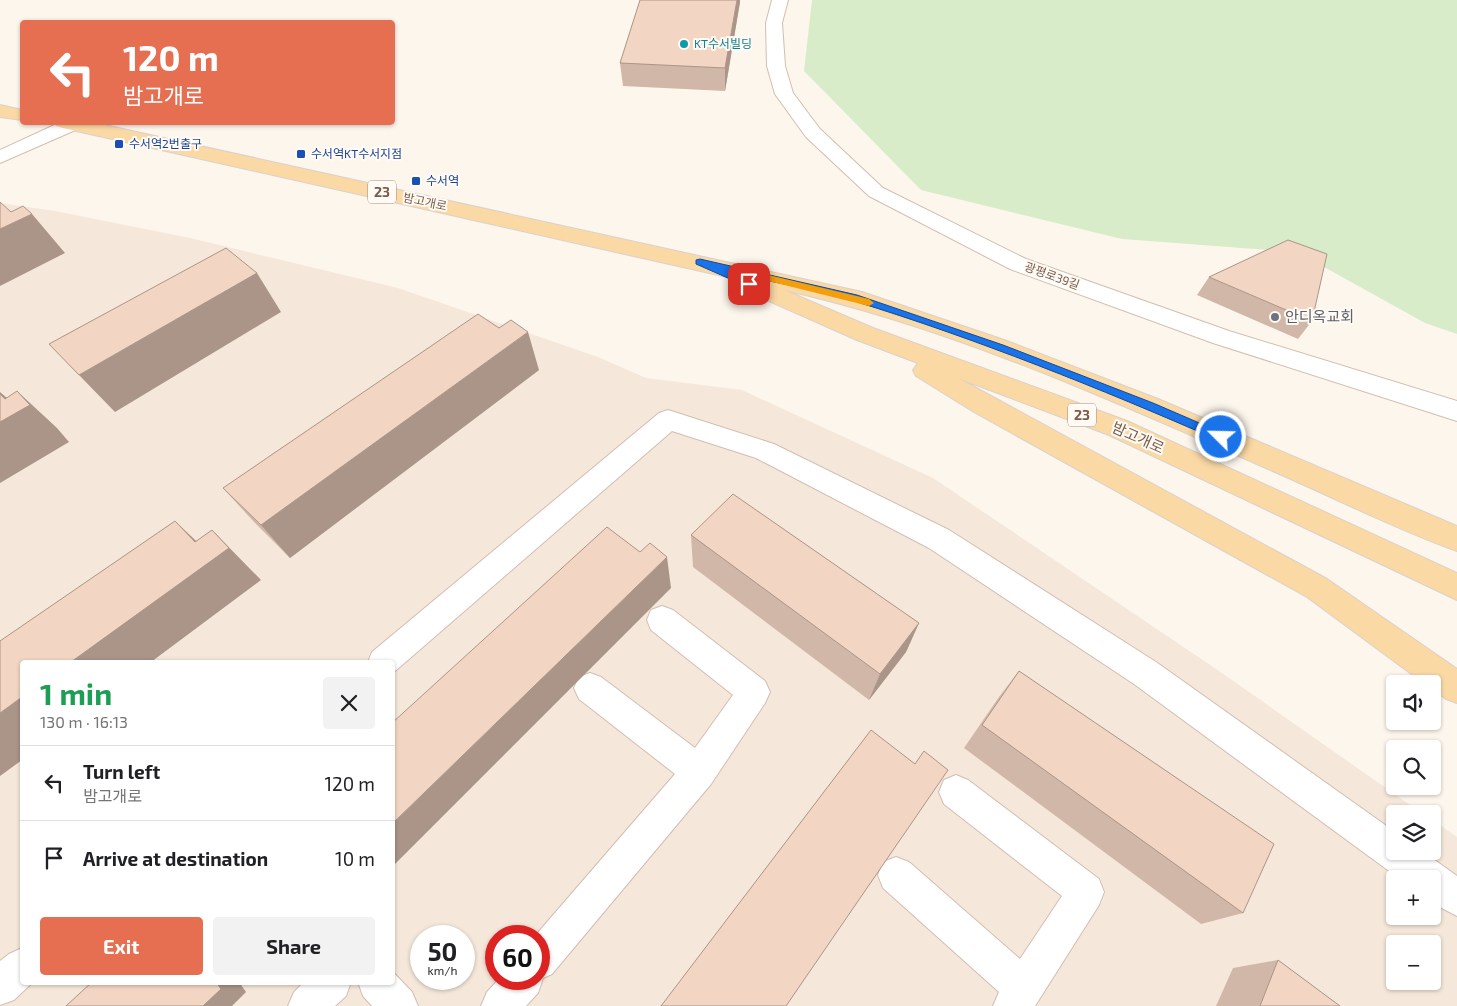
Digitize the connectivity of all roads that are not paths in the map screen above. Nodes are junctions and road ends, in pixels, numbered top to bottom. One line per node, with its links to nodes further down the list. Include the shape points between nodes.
1 (780, 0): 9 (street, 광평로39길, via 774,23 776,66 784,94 813,133 876,192 1018,264 1221,338)
2 (0, 110): 3 (main road)
3 (20, 115)
4 (64, 125): 6 (street)
5 (77, 125): 7 (main road, 밤고개로 / 23)
6 (0, 157)
7 (700, 262): 8 (main road, 밤고개로 / 23); 10 (main road, 밤고개로 / 23, via 854,298 999,347 1149,406)
8 (865, 334): 11 (main road, 밤고개로 / 23, via 1118,428); 15 (main road, via 982,404 1317,588)
9 (1457, 411)
10 (1457, 539)
11 (1457, 587)
12 (662, 620): 16 (street, via 754,692)
13 (385, 660): 18 (street, via 668,420 765,452 939,539 1145,673)
14 (590, 688): 16 (street)
15 (1457, 688)
16 (699, 772): 22 (street)
17 (956, 792): 28 (street, via 1086,892)
18 (1417, 870)
19 (896, 875): 28 (street)
20 (1441, 887): 21 (street)
21 (1457, 898)
22 (550, 948)
23 (20, 970): 26 (street)
24 (329, 985): 29 (street)
25 (380, 985): 30 (street)
26 (0, 986)
27 (515, 990): 31 (street)
28 (1019, 997)
29 (308, 1006)
30 (398, 1006)
31 (501, 1006)

